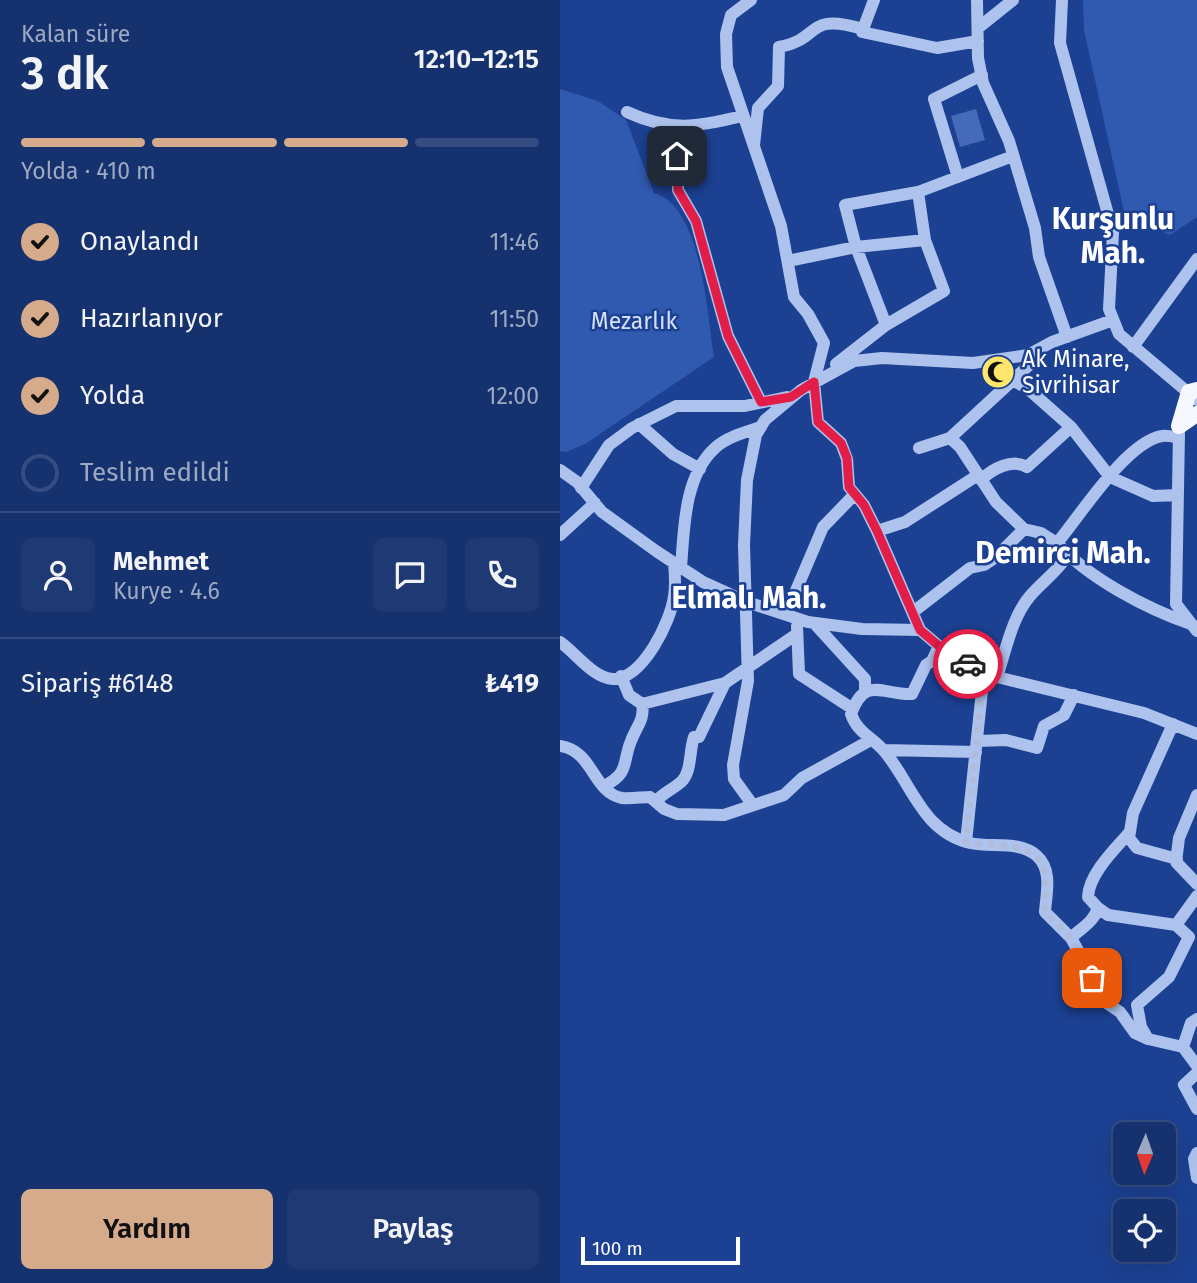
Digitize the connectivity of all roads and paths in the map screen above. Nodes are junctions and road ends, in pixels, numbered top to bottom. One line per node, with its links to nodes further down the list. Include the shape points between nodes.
1 (751, 0): 10 (street, via 731,15 726,34 727,67)
2 (874, 0): 6 (street)
3 (977, 0): 7 (street)
4 (1013, 0): 7 (street)
5 (1062, 0): 20 (street, via 1060,43 1113,232 1109,309)
6 (863, 29): 7 (street, via 937,48); 12 (street, via 830,22 815,26 799,42 779,47 778,86 758,108)
7 (978, 34): 8 (street)
8 (982, 75): 13 (street); 14 (street, via 934,99)
9 (627, 112): 11 (street, via 673,127)
10 (743, 116): 11 (street); 12 (street)
11 (695, 126): 29 (street, via 678,142 678,190 696,221 728,336)
12 (754, 149): 19 (street)
13 (1013, 156): 14 (street); 22 (street, via 1039,257)
14 (958, 177): 15 (street)
15 (918, 192): 16 (street); 17 (street, via 845,205)
16 (925, 240): 17 (street); 21 (street, via 944,291)
17 (856, 247): 19 (street); 21 (street)
18 (1197, 260): 23 (street)
19 (788, 261): 26 (street, via 794,297 824,343)
20 (1113, 320): 22 (street); 23 (street, via 1119,334)
21 (886, 324): 26 (street)
22 (1067, 337): 24 (street)
23 (1133, 347): 27 (street)
24 (1036, 351): 25 (street); 26 (street, via 973,363 854,361)
25 (1012, 380): 33 (street); 35 (street)
26 (814, 382): 28 (street); 42 (street, via 818,422 841,443 849,487)
27 (1194, 394): 34 (main road)
28 (791, 397): 29 (street); 32 (street)
29 (761, 402): 31 (street, via 676,406)
30 (1197, 414): 34 (main road)
31 (639, 424): 37 (street, via 673,454); 41 (street, via 610,445)
32 (761, 427): 37 (street, via 717,446); 51 (street, via 752,447 747,480)
33 (1071, 427): 39 (street); 40 (street, via 1027,467 1010,463)
34 (1179, 432): 39 (street, via 1148,442); 43 (street)
35 (950, 438): 36 (street); 40 (street)
36 (919, 448)
37 (701, 469): 50 (street, via 688,502)
38 (560, 470): 41 (street)
39 (1110, 477): 43 (street, via 1153,496); 48 (street)
40 (980, 478): 45 (street, via 996,502); 46 (street, via 905,522)
41 (581, 488): 44 (street)
42 (855, 494): 46 (street); 53 (street, via 823,527)
43 (1178, 495): 55 (street, via 1176,604)
44 (595, 503): 47 (street); 50 (street)
45 (1024, 529): 48 (street); 52 (street, via 996,557 970,568)
46 (877, 531): 52 (street)
47 (560, 535)
48 (1057, 543): 49 (street)
49 (1068, 555): 55 (street, via 1131,597); 63 (street, via 1054,576 1030,596 1014,624)
50 (677, 566): 51 (street); 62 (street, via 670,614 636,671)
51 (747, 601): 53 (street); 60 (street)
52 (913, 612): 56 (street)
53 (791, 616): 54 (street); 57 (street)
54 (814, 623): 56 (street); 65 (street, via 866,679)
55 (1194, 627)
56 (920, 630): 59 (street)
57 (797, 634): 60 (street); 68 (street, via 799,674)
58 (560, 642): 62 (street, via 598,674 614,679)
59 (939, 646): 61 (street); 65 (street, via 912,694)
60 (745, 670): 64 (street); 78 (street, via 748,681 734,754 734,779)
61 (984, 672): 63 (street); 73 (street)
62 (621, 676): 67 (street, via 629,695)
63 (997, 677): 66 (street)
64 (725, 683): 67 (street); 77 (street, via 699,737 694,737 682,782)
65 (864, 691): 68 (street)
66 (1074, 695): 69 (street); 73 (street, via 1064,715 1044,726 1037,748 1006,740)
67 (642, 704): 75 (street, via 642,720 630,742 627,763 620,776)
68 (853, 709): 71 (street, via 856,727)
69 (1173, 724): 70 (street); 79 (street, via 1133,813)
70 (1197, 734)
71 (869, 741): 74 (street); 78 (street, via 802,778 784,795)
72 (560, 746): 75 (street, via 579,752)
73 (977, 746): 74 (street); 80 (street)
74 (884, 750): 80 (street, via 926,817)
75 (604, 786): 77 (street, via 622,798)
76 (1197, 795): 81 (street, via 1179,838)
77 (657, 800): 78 (street, via 664,809 691,815 724,815)
78 (752, 804)
79 (1129, 833): 81 (street, via 1137,848); 84 (street, via 1089,889 1088,897)
80 (966, 842): 86 (street, via 1023,849 1037,856 1049,888 1045,912)
81 (1177, 859): 82 (street)
82 (1197, 884)
83 (1197, 897): 85 (street)
84 (1098, 908): 85 (street, via 1108,915); 86 (street, via 1083,931)
85 (1176, 925): 87 (street)
86 (1071, 938): 89 (street, via 1108,1004 1135,1033)
87 (1193, 938): 89 (street, via 1169,977 1137,1005)
88 (1197, 1019): 90 (street, via 1191,1023)
89 (1148, 1039): 90 (street)
90 (1183, 1047): 91 (street)
91 (1197, 1066)
92 (1197, 1073): 93 (street, via 1184,1085)
93 (1197, 1109)
94 (1197, 1153): 95 (street)
95 (1197, 1178)

